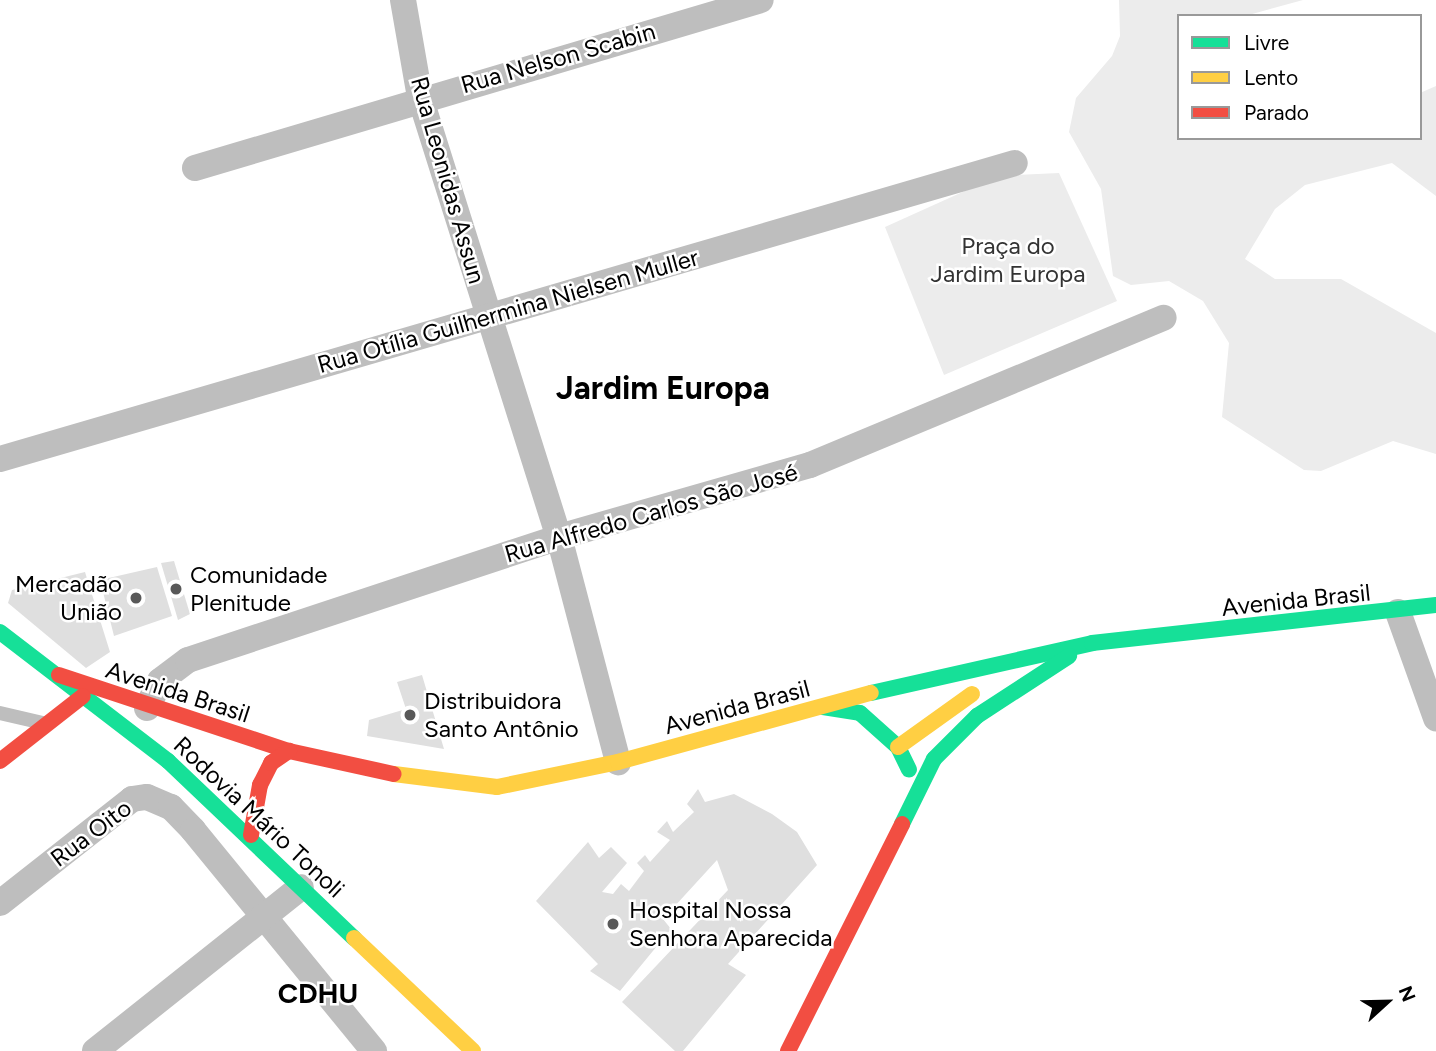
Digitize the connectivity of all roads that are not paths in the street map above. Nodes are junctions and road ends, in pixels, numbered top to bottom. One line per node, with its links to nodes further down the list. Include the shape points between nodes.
1 (403, 0): 3 (street, Rua Leonidas Assun)
2 (761, 0): 3 (street, Rua Nelson Scabin)
3 (420, 97): 5 (street, Rua Nelson Scabin); 6 (street, Rua Leonidas Assun)
4 (1015, 163): 6 (street, Rua Otília Guilhermina Nielsen Muller)
5 (195, 168)
6 (488, 317): 8 (street, Rua Otília Guilhermina Nielsen Muller); 9 (street, Rua Leonidas Assun)
7 (1164, 318): 9 (street, Rua Alfredo Carlos São José, via 810,465)
8 (0, 459)
9 (559, 537): 17 (street, Rua Alfredo Carlos São José, via 188,660 160,681); 24 (street, Rua Leonidas Assun)
10 (1436, 605): 11 (main road, Avenida Brasil)
11 (1398, 612): 13 (main road, Avenida Brasil); 19 (street)
12 (0, 632): 14 (main road, Rodovia Mário Tonoli)
13 (1092, 643): 16 (main road, Avenida Brasil, via 950,671); 21 (main road, via 980,689); 25 (main road, via 977,716 934,759)
14 (59, 675): 15 (main road, Rodovia Mário Tonoli); 17 (main road, Avenida Brasil)
15 (83, 696): 20 (main road); 26 (main road, Rodovia Mário Tonoli)
16 (822, 707): 21 (main road, via 860,713); 24 (main road, Avenida Brasil)
17 (147, 708): 22 (main road, Avenida Brasil)
18 (0, 713): 20 (lane)
19 (1436, 718)
20 (49, 724): 23 (main road)
21 (898, 747): 25 (main road)
22 (289, 751): 24 (main road, Avenida Brasil, via 407,777 497,787); 26 (main road, via 271,764 260,785)
23 (0, 761)
24 (618, 762)
25 (913, 796): 33 (main road)
26 (251, 835): 27 (main road, Rodovia Mário Tonoli)
27 (301, 887): 29 (street); 32 (main road, Rodovia Mário Tonoli)
28 (0, 903): 29 (street, Rua Oito, via 132,799 147,797 170,807 194,830)
29 (265, 919): 30 (street); 31 (street, Rua Oito)
30 (95, 1051)
31 (374, 1051)
32 (473, 1051)
33 (788, 1051)

